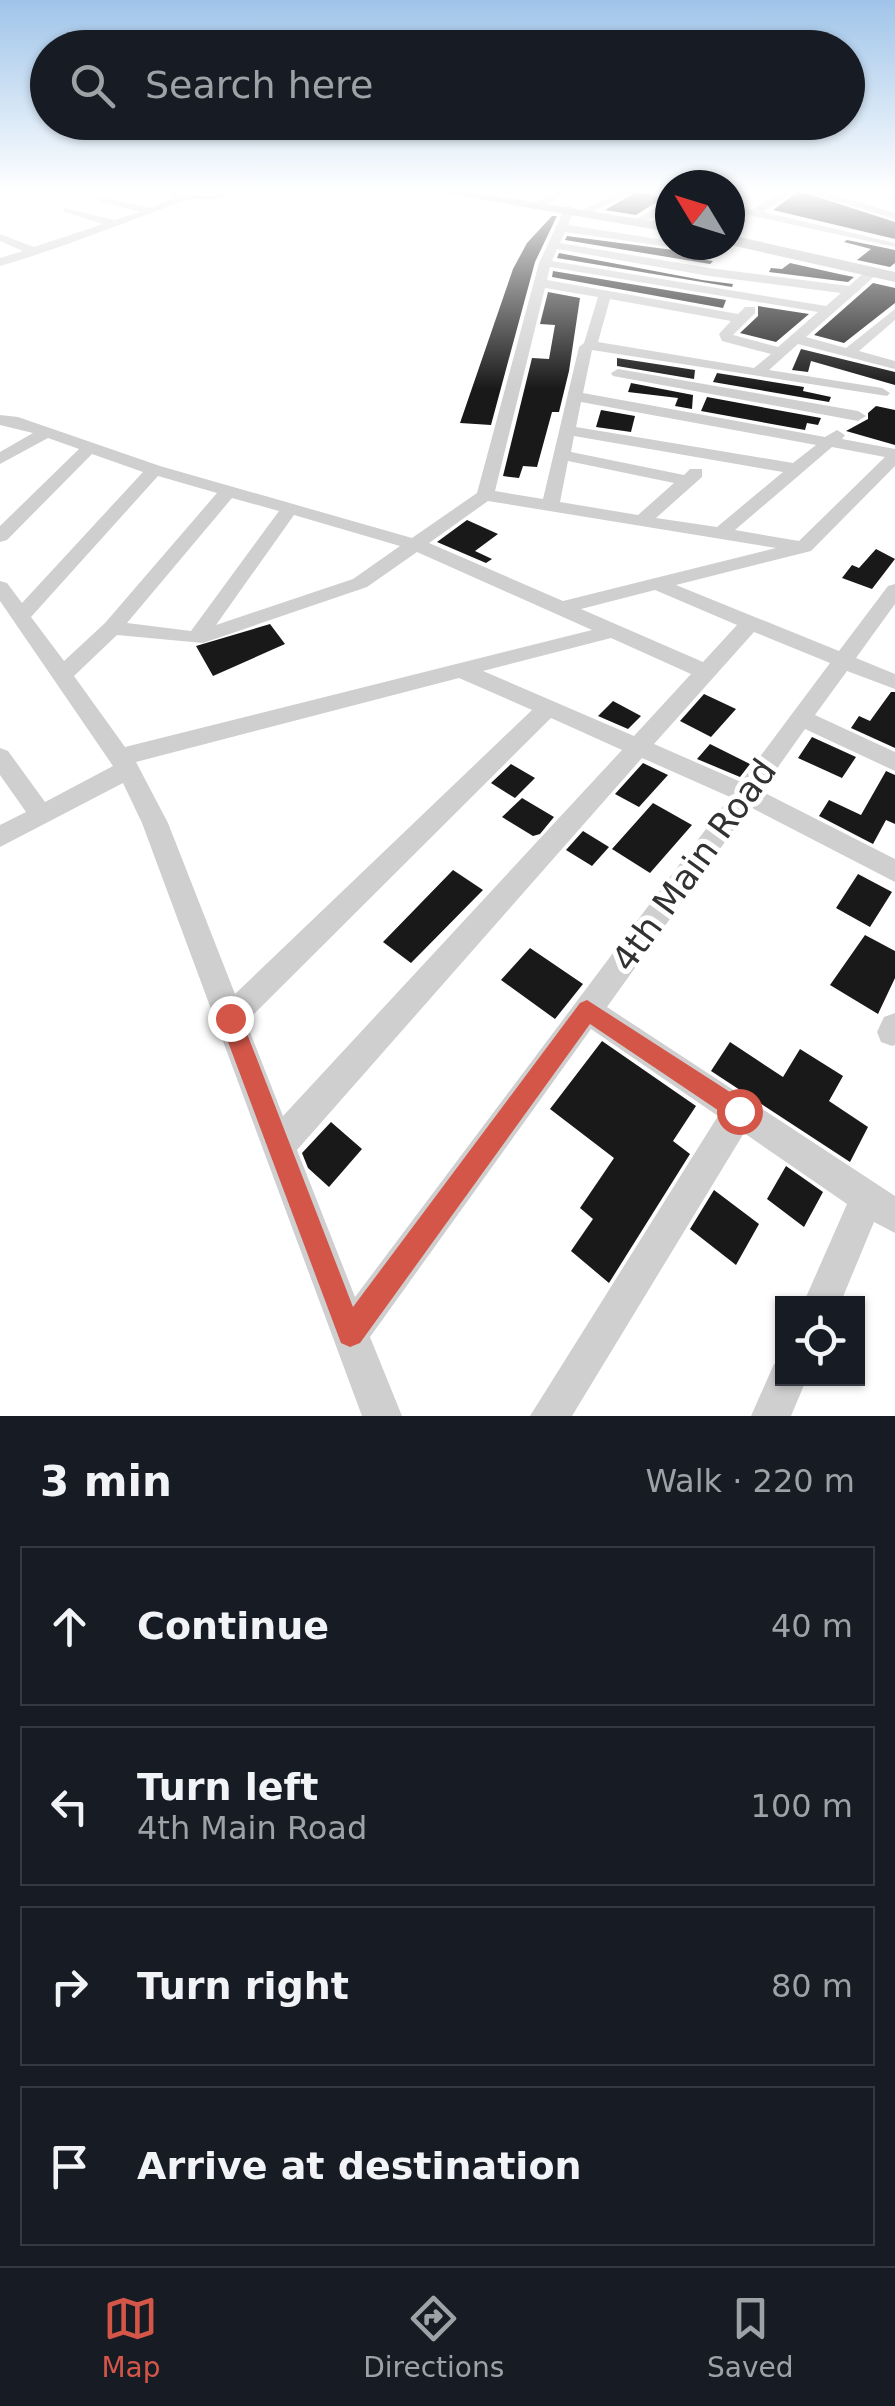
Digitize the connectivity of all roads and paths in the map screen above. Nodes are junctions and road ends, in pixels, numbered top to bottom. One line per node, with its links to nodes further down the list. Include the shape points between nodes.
1 (551, 257): 8 (street)
2 (655, 257): 11 (street)
3 (667, 257): 9 (street, via 709,272)
4 (814, 257): 6 (main road)
5 (879, 257): 6 (street)
6 (867, 269): 7 (main road); 9 (street)
7 (895, 275)
8 (540, 283): 10 (street); 40 (street)
9 (851, 290): 12 (street)
10 (605, 295): 14 (street); 18 (street)
11 (759, 300): 12 (street); 14 (street)
12 (828, 310): 17 (street)
13 (895, 313): 15 (street)
14 (741, 318): 19 (street, via 727,338)
15 (876, 330): 16 (street); 20 (street)
16 (895, 334)
17 (796, 339): 19 (street); 20 (street)
18 (590, 344): 22 (street); 25 (street)
19 (781, 352): 22 (street)
20 (848, 352): 21 (street)
21 (895, 365)
22 (758, 372): 24 (street)
23 (618, 373): 26 (street)
24 (888, 388): 26 (street)
25 (575, 396): 28 (street); 30 (street)
26 (858, 416): 30 (street)
27 (0, 420): 29 (street)
28 (567, 430): 32 (street); 33 (street)
29 (45, 433): 31 (street); 35 (street)
30 (830, 442): 34 (street); 36 (street)
31 (88, 449): 37 (street); 45 (street)
32 (562, 455): 38 (street); 41 (street)
33 (718, 455): 36 (street); 38 (street)
34 (895, 455): 47 (street)
35 (0, 460)
36 (796, 468): 44 (street)
37 (154, 470): 39 (street); 52 (street)
38 (688, 481): 43 (street)
39 (228, 492): 42 (street); 54 (street)
40 (484, 495): 41 (street); 46 (street)
41 (550, 506): 43 (street)
42 (290, 508): 46 (street); 56 (street)
43 (641, 520): 44 (street)
44 (720, 534): 47 (street)
45 (0, 536)
46 (417, 545): 51 (street); 56 (street, via 360,583)
47 (804, 547): 48 (street)
48 (660, 584): 51 (street); 53 (street)
49 (0, 587): 52 (street)
50 (889, 607): 57 (street, 4th Main Road)
51 (560, 608): 55 (street)
52 (21, 616): 60 (street)
53 (751, 622): 57 (street); 59 (street)
54 (112, 628): 56 (street); 60 (street)
55 (612, 631): 58 (street); 59 (street)
56 (196, 638)
57 (844, 660): 61 (street); 63 (street, 4th Main Road)
58 (461, 670): 62 (street); 66 (street)
59 (706, 672): 64 (street)
60 (62, 675): 66 (street)
61 (895, 682)
62 (548, 708): 64 (street); 73 (street)
63 (801, 718): 65 (street); 68 (street, 4th Main Road)
64 (635, 746): 68 (street); 75 (street)
65 (895, 762)
66 (124, 763): 69 (street); 73 (street, via 156,823)
67 (4, 771): 69 (street)
68 (746, 794): 71 (street); 72 (street, 4th Main Road)
69 (42, 816): 70 (street)
70 (0, 838)
71 (895, 871)
72 (587, 1010): 74 (street); 78 (street, 4th Main Road)
73 (230, 1018): 75 (street)
74 (739, 1111): 76 (street); 81 (street)
75 (278, 1145): 78 (street)
76 (881, 1206): 77 (street)
77 (825, 1296)
78 (350, 1334): 80 (street)
79 (784, 1386): 82 (street)
80 (382, 1416)
81 (550, 1416)
82 (771, 1416)

